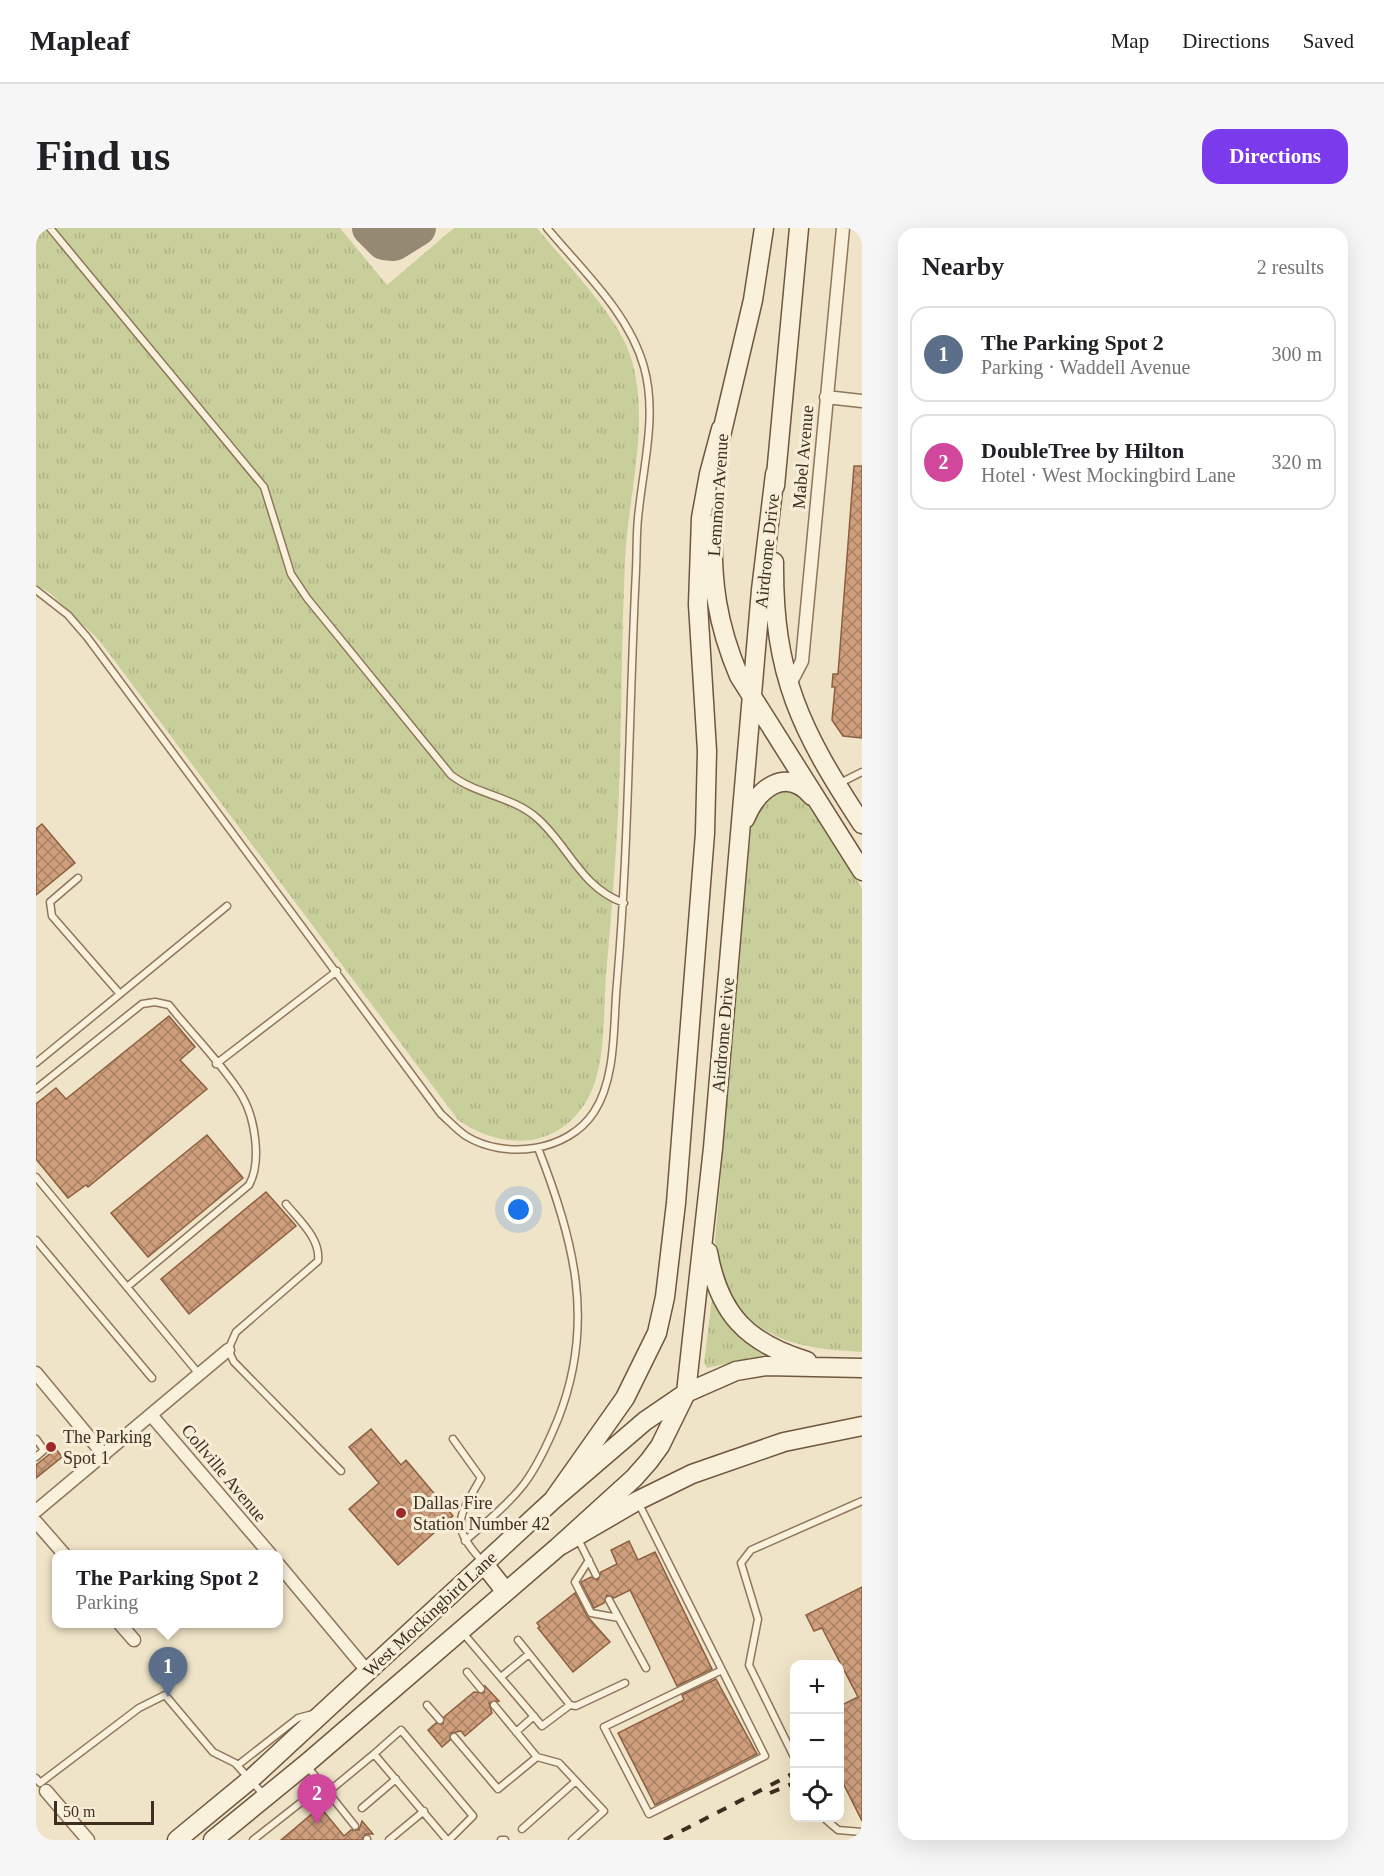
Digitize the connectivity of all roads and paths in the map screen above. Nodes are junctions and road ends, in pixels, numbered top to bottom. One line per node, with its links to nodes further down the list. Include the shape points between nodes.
1 (50, 228): 20 (lane, via 264,487 291,574 451,775 466,787 502,798 538,819 592,885 606,897)
2 (547, 228): 20 (lane, via 619,315 634,340 648,385 650,417 638,524)
3 (764, 228): 8 (main road, Lemmon Avenue, via 753,300)
4 (799, 228): 9 (main road)
5 (843, 228): 6 (street, Mabel Avenue)
6 (826, 398): 7 (street); 11 (street, Mabel Avenue, via 802,661)
7 (862, 401)
8 (721, 429): 12 (main road, Lemmon Avenue, via 712,541 717,610 726,643); 47 (main road, Airdrome Drive, via 701,518 698,604 707,751 706,811 677,1191 665,1297 657,1333 625,1398)
9 (775, 474): 11 (main road, via 776,623); 12 (main road, Airdrome Drive)
10 (36, 590): 22 (lane, via 68,615 87,637)
11 (789, 687): 14 (main road, via 812,744)
12 (752, 698): 15 (main road, Lemmon Avenue); 17 (main road, Airdrome Drive)
13 (862, 772): 14 (lane)
14 (837, 785): 16 (main road)
15 (822, 807): 17 (main road, via 797,784 772,784 752,802); 18 (main road, Lemmon Avenue)
16 (862, 824)
17 (740, 831): 30 (main road, Airdrome Drive)
18 (862, 871)
19 (78, 878): 23 (lane, via 50,902 49,910)
20 (624, 903): 27 (lane, via 611,1054 602,1096 580,1128)
21 (227, 906): 23 (lane)
22 (337, 971): 25 (lane); 27 (lane, via 441,1114 464,1135 484,1145 513,1150)
23 (120, 994): 24 (lane)
24 (36, 1063)
25 (216, 1064): 26 (lane, via 169,1005 155,1002 142,1004); 32 (lane, via 243,1097 256,1144 255,1175 249,1185)
26 (36, 1089)
27 (538, 1148): 53 (lane, via 564,1220 579,1295 574,1363 565,1400 536,1465 509,1501)
28 (36, 1177): 32 (lane)
29 (286, 1204): 33 (lane, via 314,1240 318,1261 236,1332)
30 (704, 1235): 34 (main road, via 713,1279 732,1318 763,1342); 39 (main road, Airdrome Drive)
31 (36, 1240): 38 (lane)
32 (126, 1287): 37 (lane)
33 (228, 1350): 37 (street); 46 (lane, via 234,1362)
34 (820, 1365): 35 (main road, West Mockingbird Lane); 39 (main road, West Mockingbird Lane, via 736,1371)
35 (862, 1368)
36 (36, 1374): 44 (street)
37 (199, 1374): 40 (street)
38 (152, 1378)
39 (686, 1393): 47 (main road, West Mockingbird Lane, via 645,1421); 54 (main road, Airdrome Drive, via 649,1461)
40 (151, 1415): 44 (street); 56 (street, Collville Avenue)
41 (862, 1426): 48 (main road, West Mockingbird Lane, via 784,1442 692,1474)
42 (36, 1439): 45 (lane, via 44,1450)
43 (453, 1439): 53 (lane, via 481,1478 463,1511 460,1530)
44 (104, 1455): 50 (street)
45 (36, 1456)
46 (341, 1471)
47 (554, 1500): 58 (main road, West Mockingbird Lane)
48 (637, 1501): 52 (main road, West Mockingbird Lane); 70 (lane)
49 (862, 1501): 85 (lane, via 751,1550 741,1563 758,1619 749,1665)
50 (36, 1511)
51 (36, 1522): 55 (street)
52 (577, 1536): 54 (main road, West Mockingbird Lane); 57 (lane)
53 (465, 1541): 58 (lane)
54 (558, 1547): 61 (main road, West Mockingbird Lane)
55 (60, 1550)
56 (267, 1550)
57 (589, 1560): 60 (lane); 63 (lane, via 575,1582 591,1613)
58 (484, 1564): 61 (main road); 71 (main road, West Mockingbird Lane)
59 (283, 1570): 71 (street)
60 (596, 1575)
61 (506, 1592): 65 (main road, West Mockingbird Lane)
62 (609, 1600): 63 (lane)
63 (619, 1618): 69 (lane)
64 (124, 1628): 66 (street)
65 (460, 1630): 73 (lane); 88 (main road, West Mockingbird Lane)
66 (134, 1640)
67 (518, 1640): 68 (lane)
68 (529, 1654): 73 (lane); 78 (lane)
69 (646, 1668)
70 (722, 1670): 70 (lane, via 765,1756 649,1814 604,1727)
71 (368, 1672): 79 (main road, West Mockingbird Lane)
72 (467, 1672): 75 (lane)
73 (501, 1677): 80 (lane)
74 (625, 1683): 78 (lane, via 576,1706)
75 (481, 1689)
76 (427, 1705): 81 (lane)
77 (494, 1705): 82 (lane)
78 (570, 1705): 80 (lane, via 542,1726)
79 (328, 1710): 84 (main road, West Mockingbird Lane); 89 (lane, via 298,1718)
80 (534, 1716): 82 (lane)
81 (440, 1720)
82 (516, 1732): 87 (lane)
83 (454, 1737): 87 (lane, via 498,1789)
84 (290, 1744): 88 (main road); 91 (main road, West Mockingbird Lane)
85 (790, 1747)
86 (374, 1754): 92 (lane); 96 (lane); 109 (lane, via 402,1730 473,1816)
87 (537, 1756): 93 (lane, via 559,1763)
88 (306, 1764): 94 (lane); 97 (main road, West Mockingbird Lane)
89 (238, 1765): 90 (lane, via 213,1752 165,1695 139,1708 40,1783); 91 (lane)
90 (36, 1778)
91 (251, 1779): 97 (lane); 105 (main road, West Mockingbird Lane)
92 (396, 1779): 98 (lane); 99 (lane)
93 (576, 1781): 102 (lane); 110 (lane, via 604,1811)
94 (323, 1785): 96 (lane); 107 (lane)
95 (46, 1791): 104 (street)
96 (328, 1792): 101 (lane)
97 (266, 1797): 106 (main road, West Mockingbird Lane)
98 (362, 1808)
99 (423, 1810): 108 (lane); 109 (lane)
100 (829, 1822): 103 (lane, via 838,1830)
101 (356, 1826)
102 (522, 1830)
103 (862, 1832)
104 (88, 1840)
105 (177, 1840)
106 (213, 1840)
107 (253, 1840)
108 (389, 1840)
109 (448, 1840)
110 (572, 1840)

